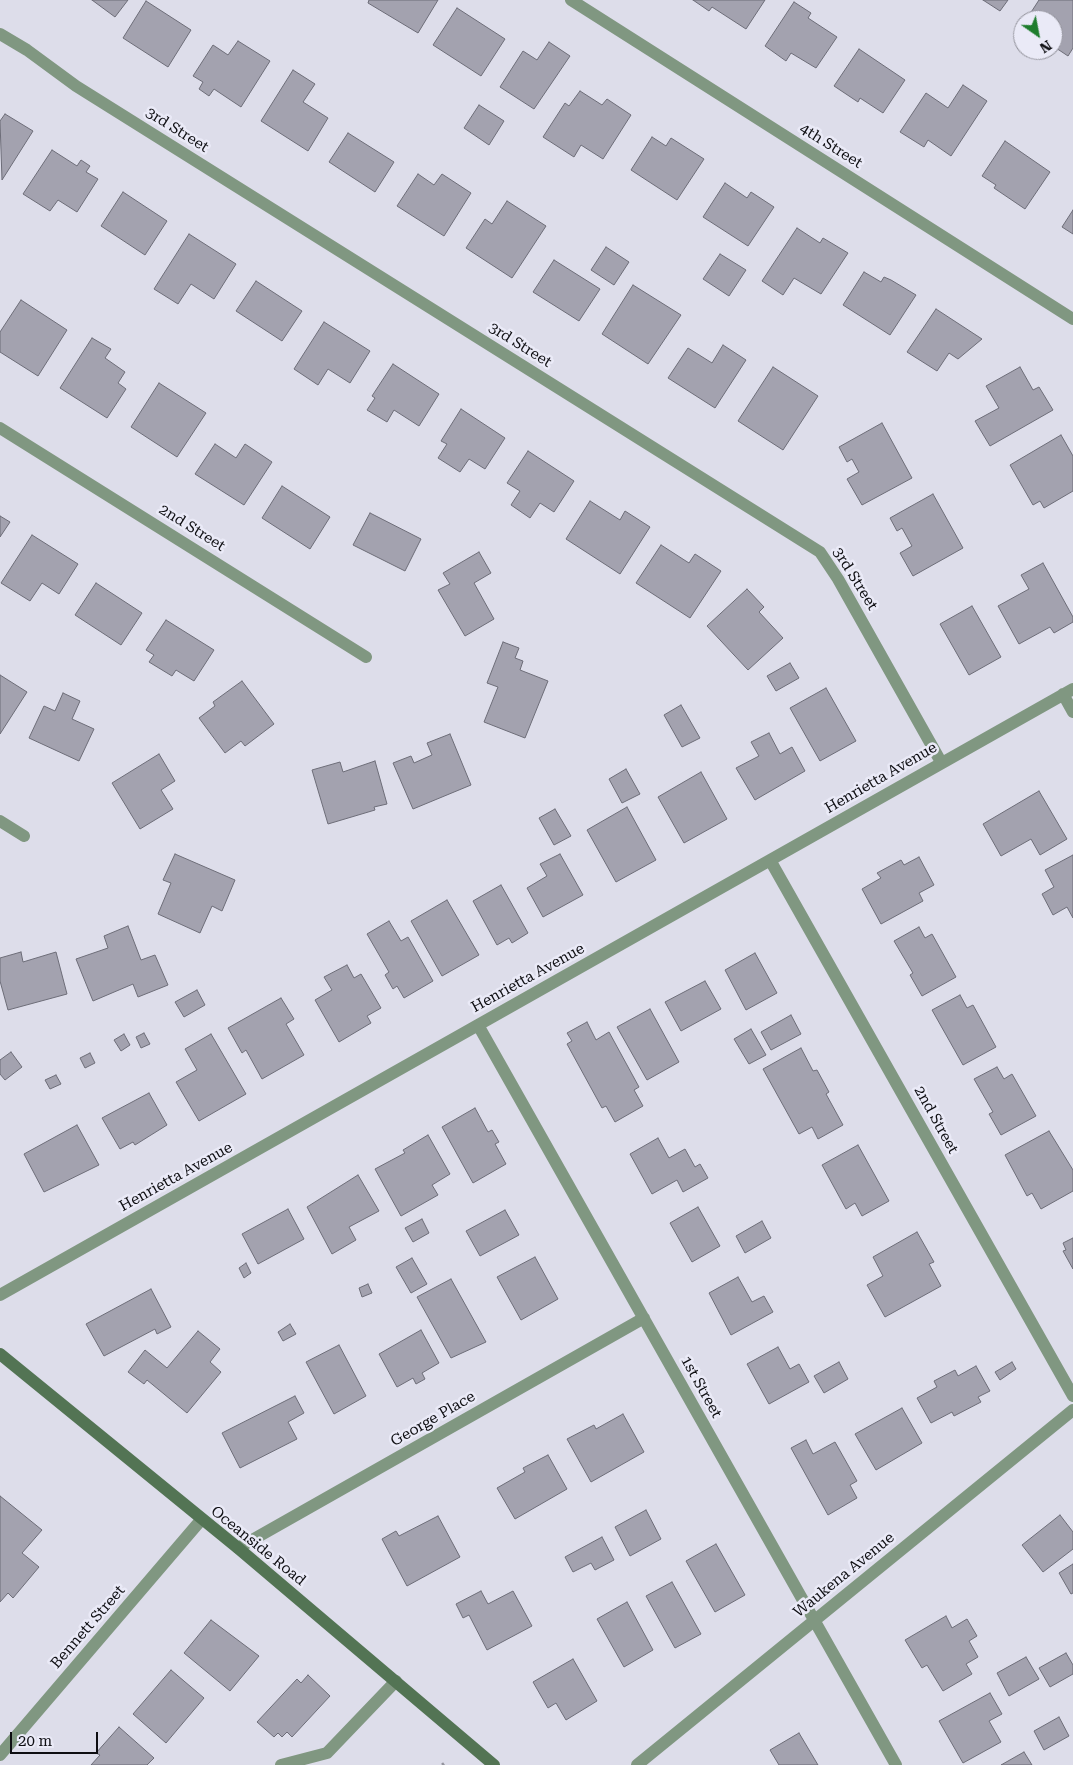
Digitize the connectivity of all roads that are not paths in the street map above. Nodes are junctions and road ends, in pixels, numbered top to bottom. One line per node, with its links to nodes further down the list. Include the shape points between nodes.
1 (571, 0): 3 (street, 4th Street)
2 (0, 34): 8 (street, 3rd Street, via 76,86 820,552)
3 (1073, 319)
4 (0, 428): 5 (street, 2nd Street)
5 (366, 657)
6 (1068, 692): 7 (street); 8 (street, Henrietta Avenue)
7 (1073, 712)
8 (941, 762): 11 (street, Henrietta Avenue)
9 (0, 821): 10 (street)
10 (24, 836)
11 (770, 860): 12 (street, Henrietta Avenue); 16 (street, 2nd Street)
12 (478, 1025): 13 (street, Henrietta Avenue); 14 (street, 1st Street)
13 (0, 1295)
14 (644, 1318): 19 (street, George Place); 20 (street, 1st Street)
15 (0, 1354): 18 (main road, Oceanside Road)
16 (1073, 1396)
17 (1073, 1410): 20 (street, Waukena Avenue)
18 (201, 1520): 19 (main road, Oceanside Road); 22 (street, Bennett Street)
19 (238, 1548): 21 (main road, Oceanside Road)
20 (814, 1620): 25 (street, Waukena Avenue); 26 (street, 1st Street)
21 (396, 1681): 23 (street, via 327,1753); 24 (main road, Oceanside Road)
22 (0, 1755)
23 (281, 1765)
24 (494, 1765)
25 (637, 1765)
26 (896, 1765)

